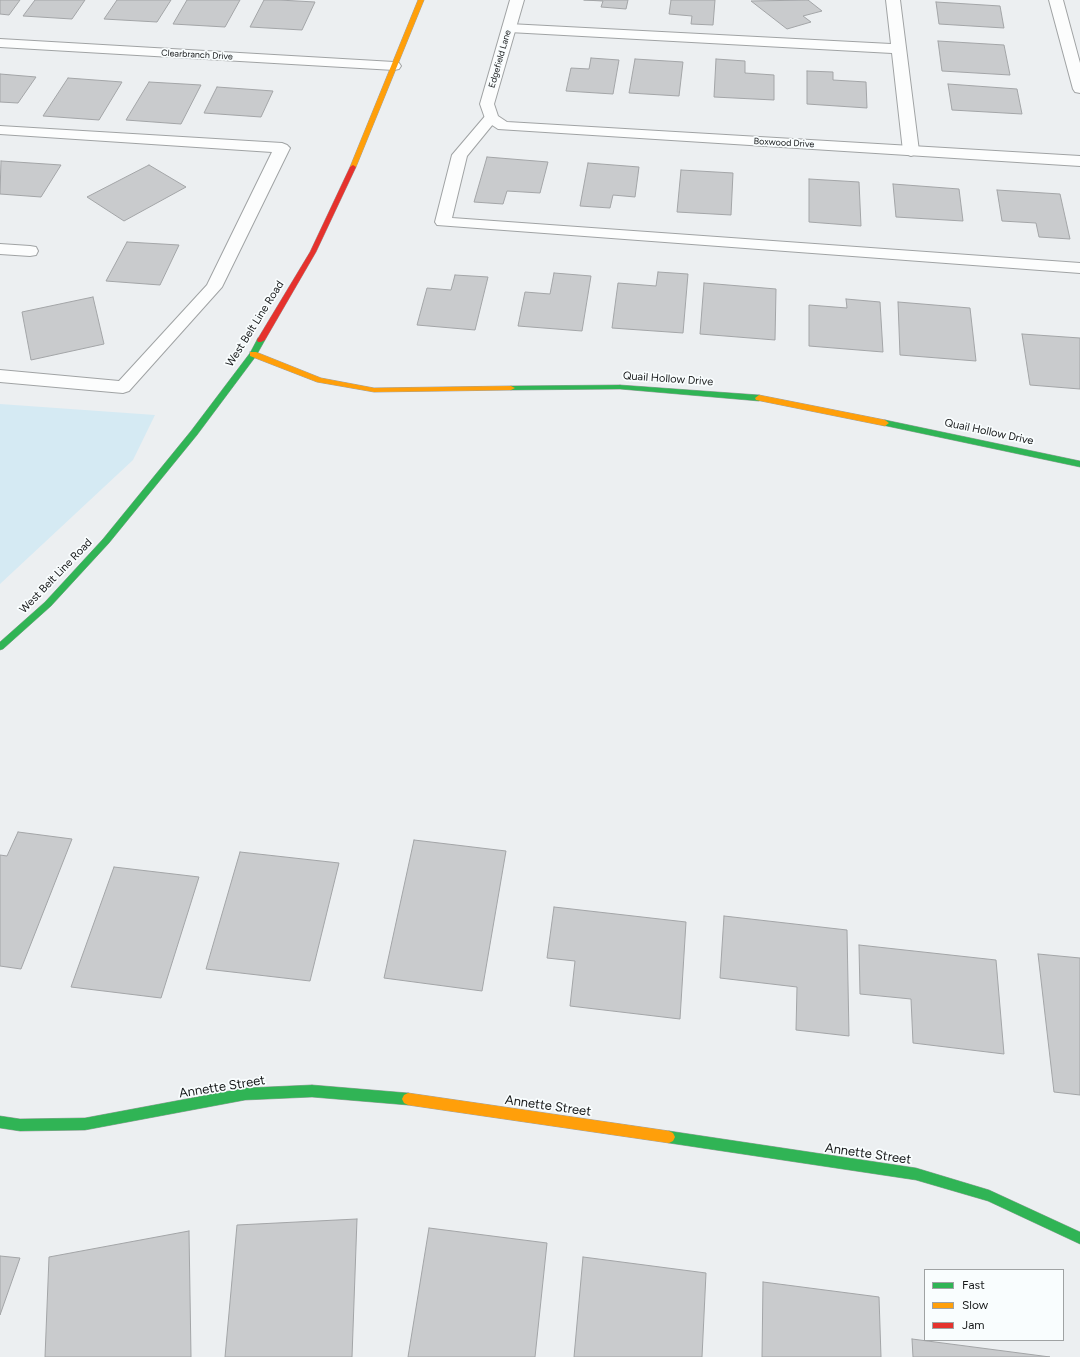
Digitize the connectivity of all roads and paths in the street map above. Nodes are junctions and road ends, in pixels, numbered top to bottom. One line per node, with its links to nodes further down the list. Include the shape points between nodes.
1 (421, 0): 8 (street, West Belt Line Road)
2 (517, 0): 5 (street, Edgefield Lane)
3 (893, 0): 7 (street)
4 (1056, 0): 9 (street)
5 (509, 28): 7 (street); 10 (street, Edgefield Lane, via 487,104)
6 (0, 43): 8 (street, Clearbranch Drive)
7 (899, 49): 12 (street)
8 (394, 66): 17 (street, West Belt Line Road, via 353,166 313,252)
9 (1080, 90)
10 (492, 118): 12 (street, Boxwood Drive, via 503,126); 16 (street, via 460,155 443,222)
11 (0, 130): 18 (street, via 282,148 214,287 123,387)
12 (911, 151): 13 (street, Boxwood Drive)
13 (1080, 161)
14 (0, 249): 15 (street)
15 (30, 251)
16 (1080, 268)
17 (253, 354): 19 (street, Quail Hollow Drive, via 320,380 374,390 620,387 768,399); 20 (street, West Belt Line Road, via 194,433 106,541 48,604)
18 (0, 376)
19 (1080, 464)
20 (0, 648)
21 (0, 1122): 22 (street, Annette Street, via 20,1125 85,1124 245,1094 312,1090 428,1101 916,1174 989,1196)
22 (1080, 1238)

